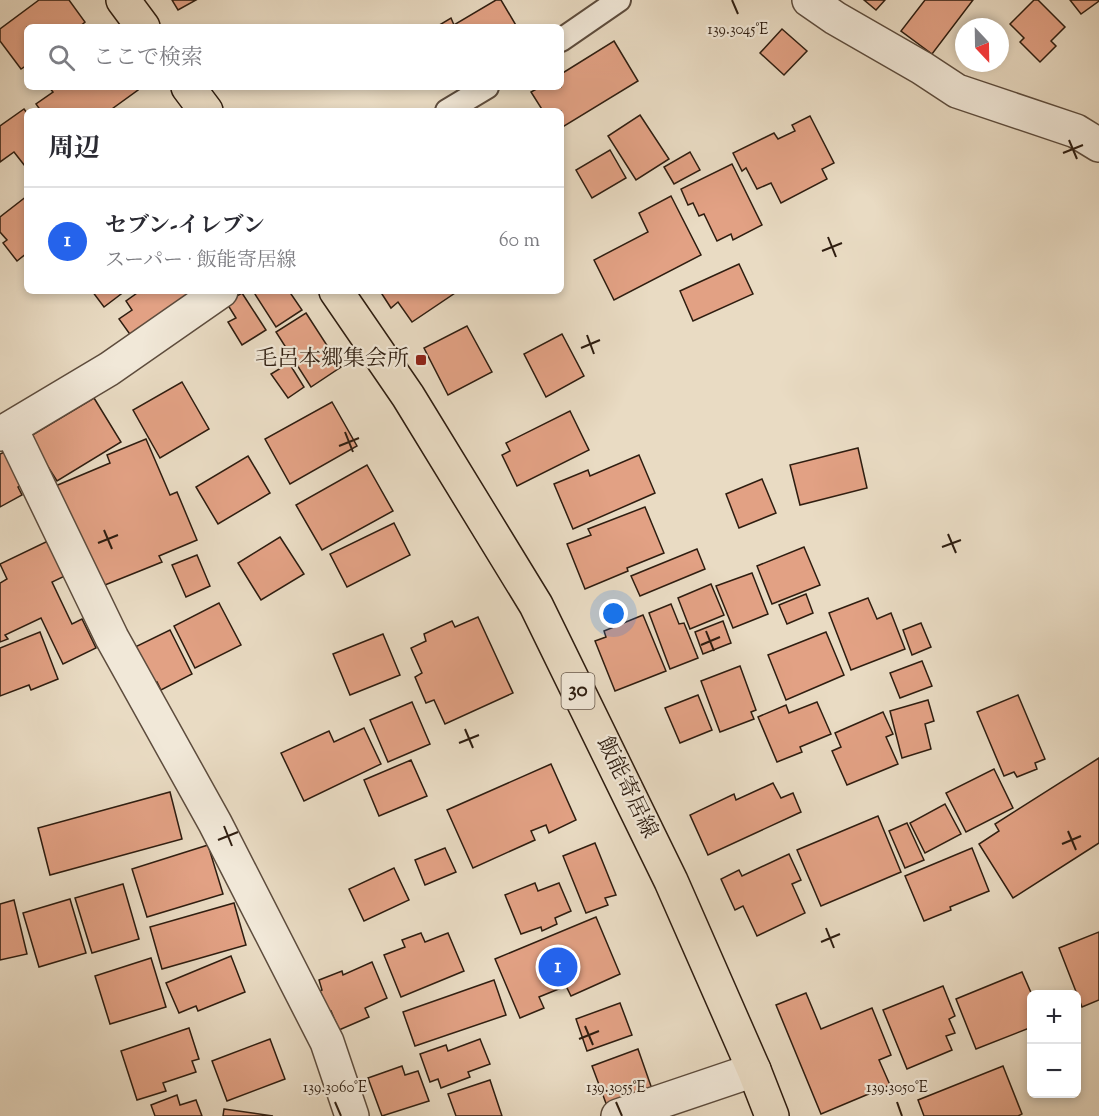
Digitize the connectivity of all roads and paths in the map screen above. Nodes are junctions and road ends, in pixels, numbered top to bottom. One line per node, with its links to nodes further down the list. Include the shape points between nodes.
1 (123, 0): 4 (main road)
2 (620, 0): 5 (lane)
3 (810, 0): 10 (street, via 957,91 1076,131)
4 (141, 24)
5 (564, 38)
6 (190, 90): 8 (main road)
7 (483, 90): 9 (lane)
8 (204, 108)
9 (452, 108)
10 (1099, 145)
11 (217, 294): 13 (street, via 109,369)
12 (338, 294): 14 (main road, 飯能寄居線 / 30, via 408,396 536,605 671,880)
13 (4, 425): 15 (street, via 112,638 214,823 327,1042)
14 (754, 1070): 16 (street); 17 (main road, 飯能寄居線 / 30)
15 (352, 1116)
16 (618, 1116)
17 (772, 1116)

